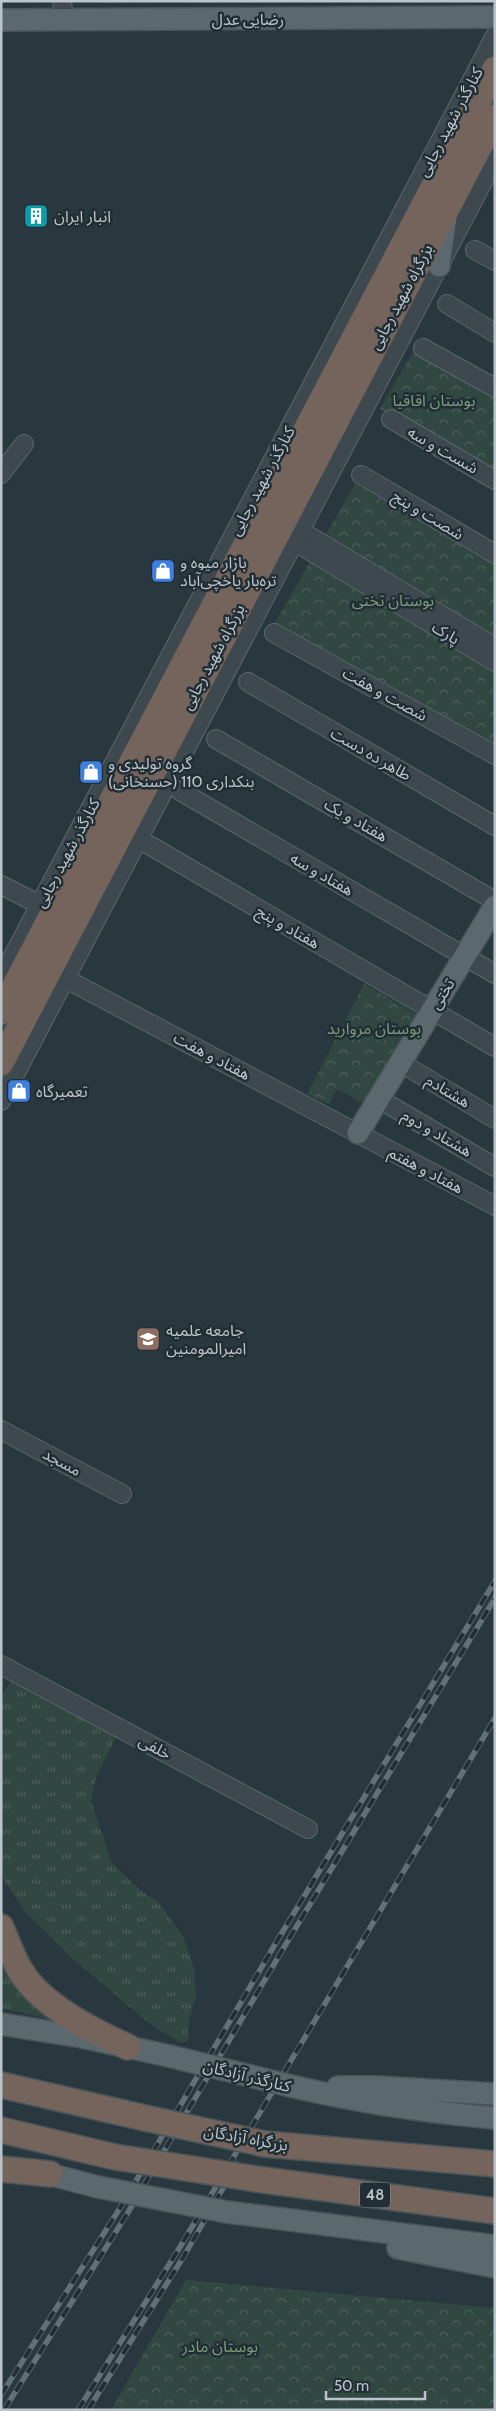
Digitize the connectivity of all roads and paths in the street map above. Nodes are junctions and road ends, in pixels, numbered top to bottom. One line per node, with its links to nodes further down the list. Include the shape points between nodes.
1 (63, 10): 2 (main road, رضایی عدل); 3 (main road, رضایی عدل)
2 (495, 17)
3 (1, 20)
4 (495, 36): 34 (street, کنارگذر شهید رجایی)
5 (495, 69): 41 (highway, بزرگراه شهید رجایی)
6 (495, 117): 8 (highway, بزرگراه شهید رجایی)
7 (495, 159): 11 (street)
8 (448, 206): 11 (main road); 43 (highway, بزرگراه شهید رجایی)
9 (475, 250): 10 (street)
10 (495, 261)
11 (439, 266): 21 (street)
12 (446, 304): 13 (street)
13 (495, 333)
14 (424, 348): 15 (street)
15 (495, 388)
16 (391, 419): 20 (street, شست و سه)
17 (24, 444): 18 (street)
18 (1, 474)
19 (361, 475): 22 (street, شصت و پنج)
20 (495, 480)
21 (301, 538): 24 (street, پارک); 25 (street, پارک); 39 (street)
22 (495, 554)
23 (274, 633): 28 (street, شصت و هفت)
24 (495, 647)
25 (495, 662)
26 (248, 682): 30 (street, طاهر ده دست)
27 (216, 739): 33 (street, هفتاد و یک)
28 (495, 756)
29 (180, 791): 36 (street, هفتاد و سه)
30 (495, 826)
31 (144, 842): 40 (street, هفتاد و پنج)
32 (1, 885): 34 (street)
33 (495, 901)
34 (40, 905): 38 (street, کنارگذر شهید رجایی)
35 (495, 906): 36 (main road, تختی)
36 (464, 956): 37 (street, هفتاد و سه); 40 (main road, تختی)
37 (495, 974)
38 (1, 979)
39 (66, 979): 46 (street); 48 (street, هفتاد و هفت)
40 (432, 1011): 42 (street, هفتاد و پنج); 44 (main road, تختی)
41 (1, 1012)
42 (495, 1047)
43 (1, 1063)
44 (401, 1063): 45 (main road, تختی); 47 (street, هشتادم)
45 (379, 1099): 48 (main road, تختی); 49 (street, هشتاد و دوم)
46 (1, 1101)
47 (495, 1119)
48 (358, 1134): 50 (street, هفتاد و هفتم)
49 (495, 1166)
50 (495, 1206)
51 (1, 1430): 52 (street, مسجد)
52 (122, 1494)
53 (1, 1665): 54 (street, خلفی)
54 (308, 1829)
55 (1, 1927): 57 (highway, via 21,1971 43,1996 72,2018)
56 (1, 2024): 57 (main road, کنارگذر آزادگان)
57 (128, 2047): 59 (main road, کنارگذر آزادگان, bridge)
58 (1, 2085): 64 (highway, بزرگراه آزادگان, bridge, via 265,2144)
59 (290, 2086): 60 (main road); 61 (main road, کنارگذر آزادگان, via 338,2097)
60 (495, 2094)
61 (495, 2118)
62 (1, 2130): 67 (highway, 48, bridge, via 115,2156 256,2179)
63 (1, 2162): 66 (main road)
64 (495, 2164)
65 (1, 2169): 66 (highway)
66 (50, 2174): 68 (main road, bridge, via 227,2212)
67 (495, 2211)
68 (314, 2224): 69 (main road); 70 (main road, via 403,2249)
69 (495, 2246)
70 (495, 2267)

